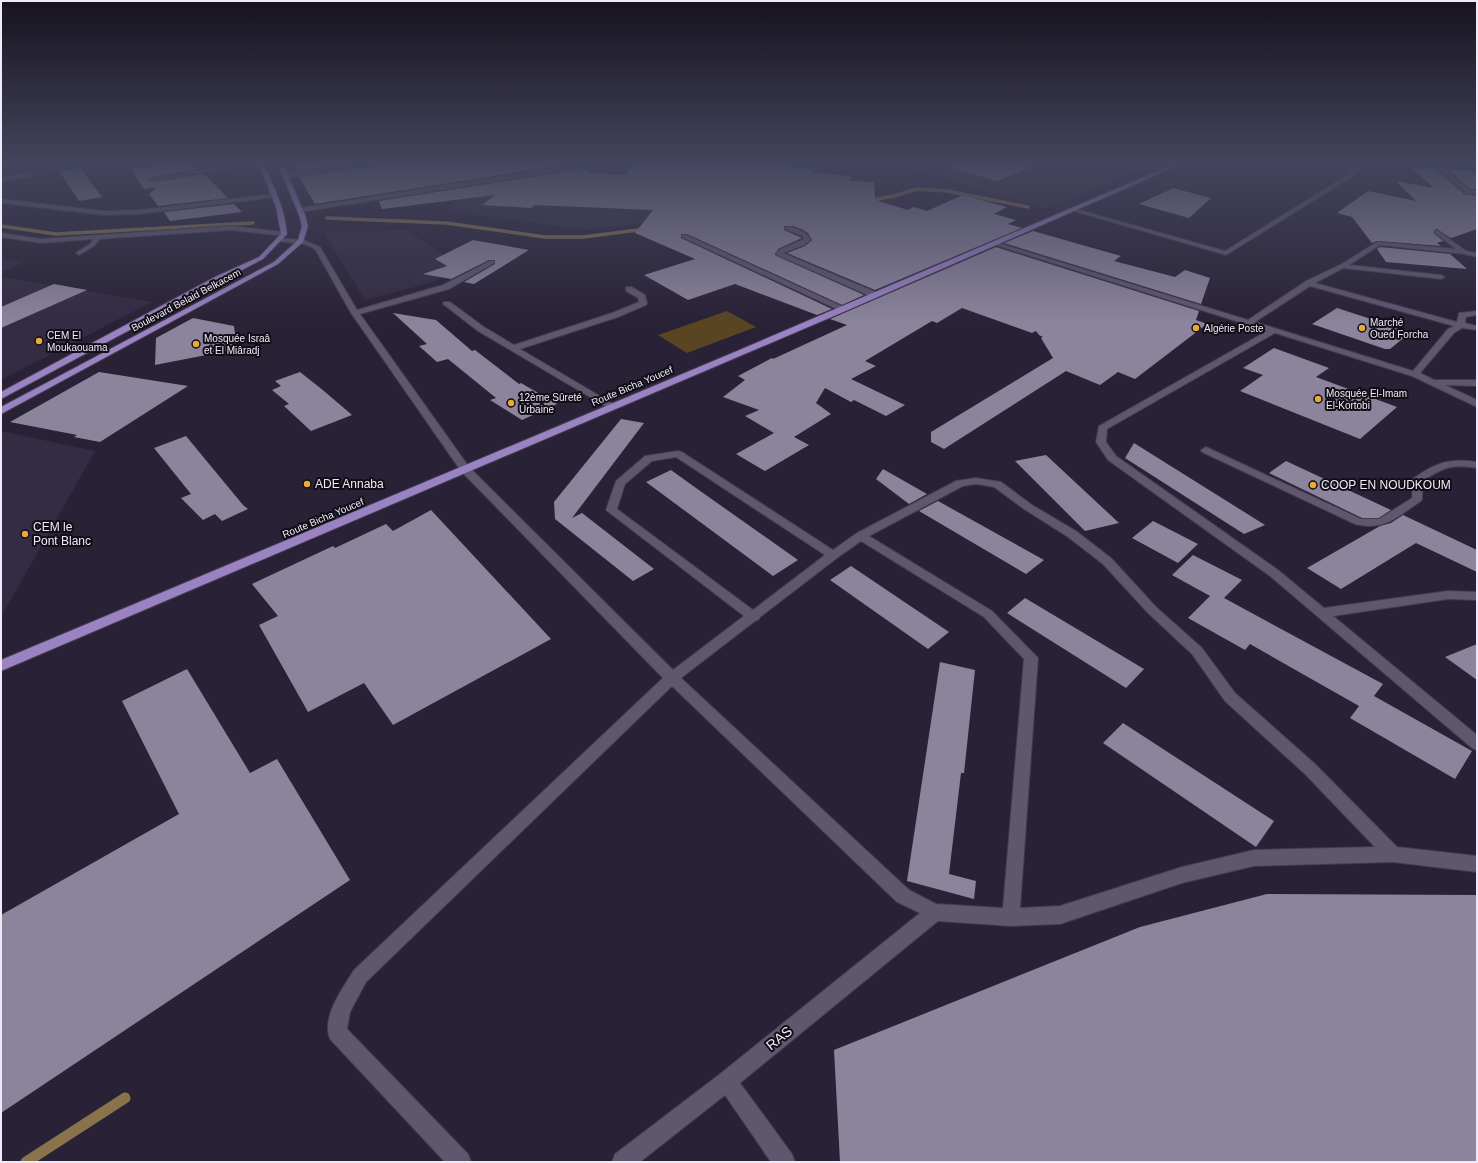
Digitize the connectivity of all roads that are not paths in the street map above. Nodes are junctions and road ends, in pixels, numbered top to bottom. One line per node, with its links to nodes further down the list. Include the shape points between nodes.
1 (281, 216): 8 (main road)
2 (302, 216): 12 (main road, via 305,226)
3 (1055, 216): 13 (main road, Route Bicha Youcef)
4 (1096, 216): 5 (street, via 1226,253)
5 (1285, 216)
6 (787, 228): 22 (street, via 805,235 808,240 779,254)
7 (1437, 232): 14 (street)
8 (282, 234): 11 (street, via 245,229 206,229); 12 (street); 35 (main road, Boulevard Belaid Belkacem, via 261,258)
9 (1, 235): 11 (street, via 41,241)
10 (684, 236): 24 (street)
11 (98, 237): 15 (street, via 92,245)
12 (301, 241): 26 (street, via 318,248); 38 (main road, Boulevard Belaid Belkacem, via 276,263)
13 (996, 244): 22 (main road, Route Bicha Youcef); 27 (street)
14 (1464, 252): 16 (street); 18 (street, via 1379,243)
15 (79, 253)
16 (1477, 255)
17 (492, 262): 26 (street, via 446,287)
18 (1342, 266): 19 (street); 20 (street)
19 (1441, 277)
20 (1309, 283): 27 (street); 28 (street)
21 (629, 289): 31 (street, via 642,297 643,303 615,315)
22 (875, 295): 24 (main road, Route Bicha Youcef)
23 (447, 304): 31 (street)
24 (844, 309): 37 (main road, Route Bicha Youcef)
25 (1477, 313): 28 (street, via 1462,315)
26 (355, 314): 41 (street)
27 (1250, 322): 30 (street)
28 (1462, 325): 29 (street); 32 (street, via 1451,331)
29 (1477, 328)
30 (1274, 330): 32 (street); 45 (street, via 1102,428 1101,442 1112,458 1274,574)
31 (513, 348): 37 (street)
32 (1414, 374): 33 (street)
33 (1432, 382): 34 (street); 36 (street)
34 (1477, 383)
35 (1, 396)
36 (1477, 404)
37 (612, 407): 41 (main road, Route Bicha Youcef)
38 (1, 411)
39 (1206, 450): 40 (street, via 1358,522 1371,523 1382,522 1417,499 1418,480 1432,469 1444,463)
40 (1477, 465)
41 (465, 469): 47 (main road, Route Bicha Youcef); 48 (street)
42 (862, 536): 43 (street); 50 (street, via 960,484 976,481 997,484 1072,534 1107,561 1152,610 1197,651 1230,697 1310,768); 53 (street, via 988,614 1030,658)
43 (832, 555): 46 (street); 46 (street, via 678,454 649,458 620,483 611,510)
44 (1477, 596): 45 (street, via 1448,595)
45 (1322, 613): 49 (street)
46 (754, 616): 48 (street)
47 (1, 666)
48 (672, 678): 52 (street, via 903,896); 55 (street, via 360,976 341,1010 337,1032)
49 (1477, 744)
50 (1393, 854): 51 (street); 53 (street, via 1254,858 1182,875 1060,916)
51 (1477, 864)
52 (935, 912): 53 (street); 54 (street, RAS)
53 (1010, 917)
54 (727, 1081): 56 (street, RAS); 57 (street)
55 (460, 1162)
56 (623, 1162)
57 (784, 1162)

